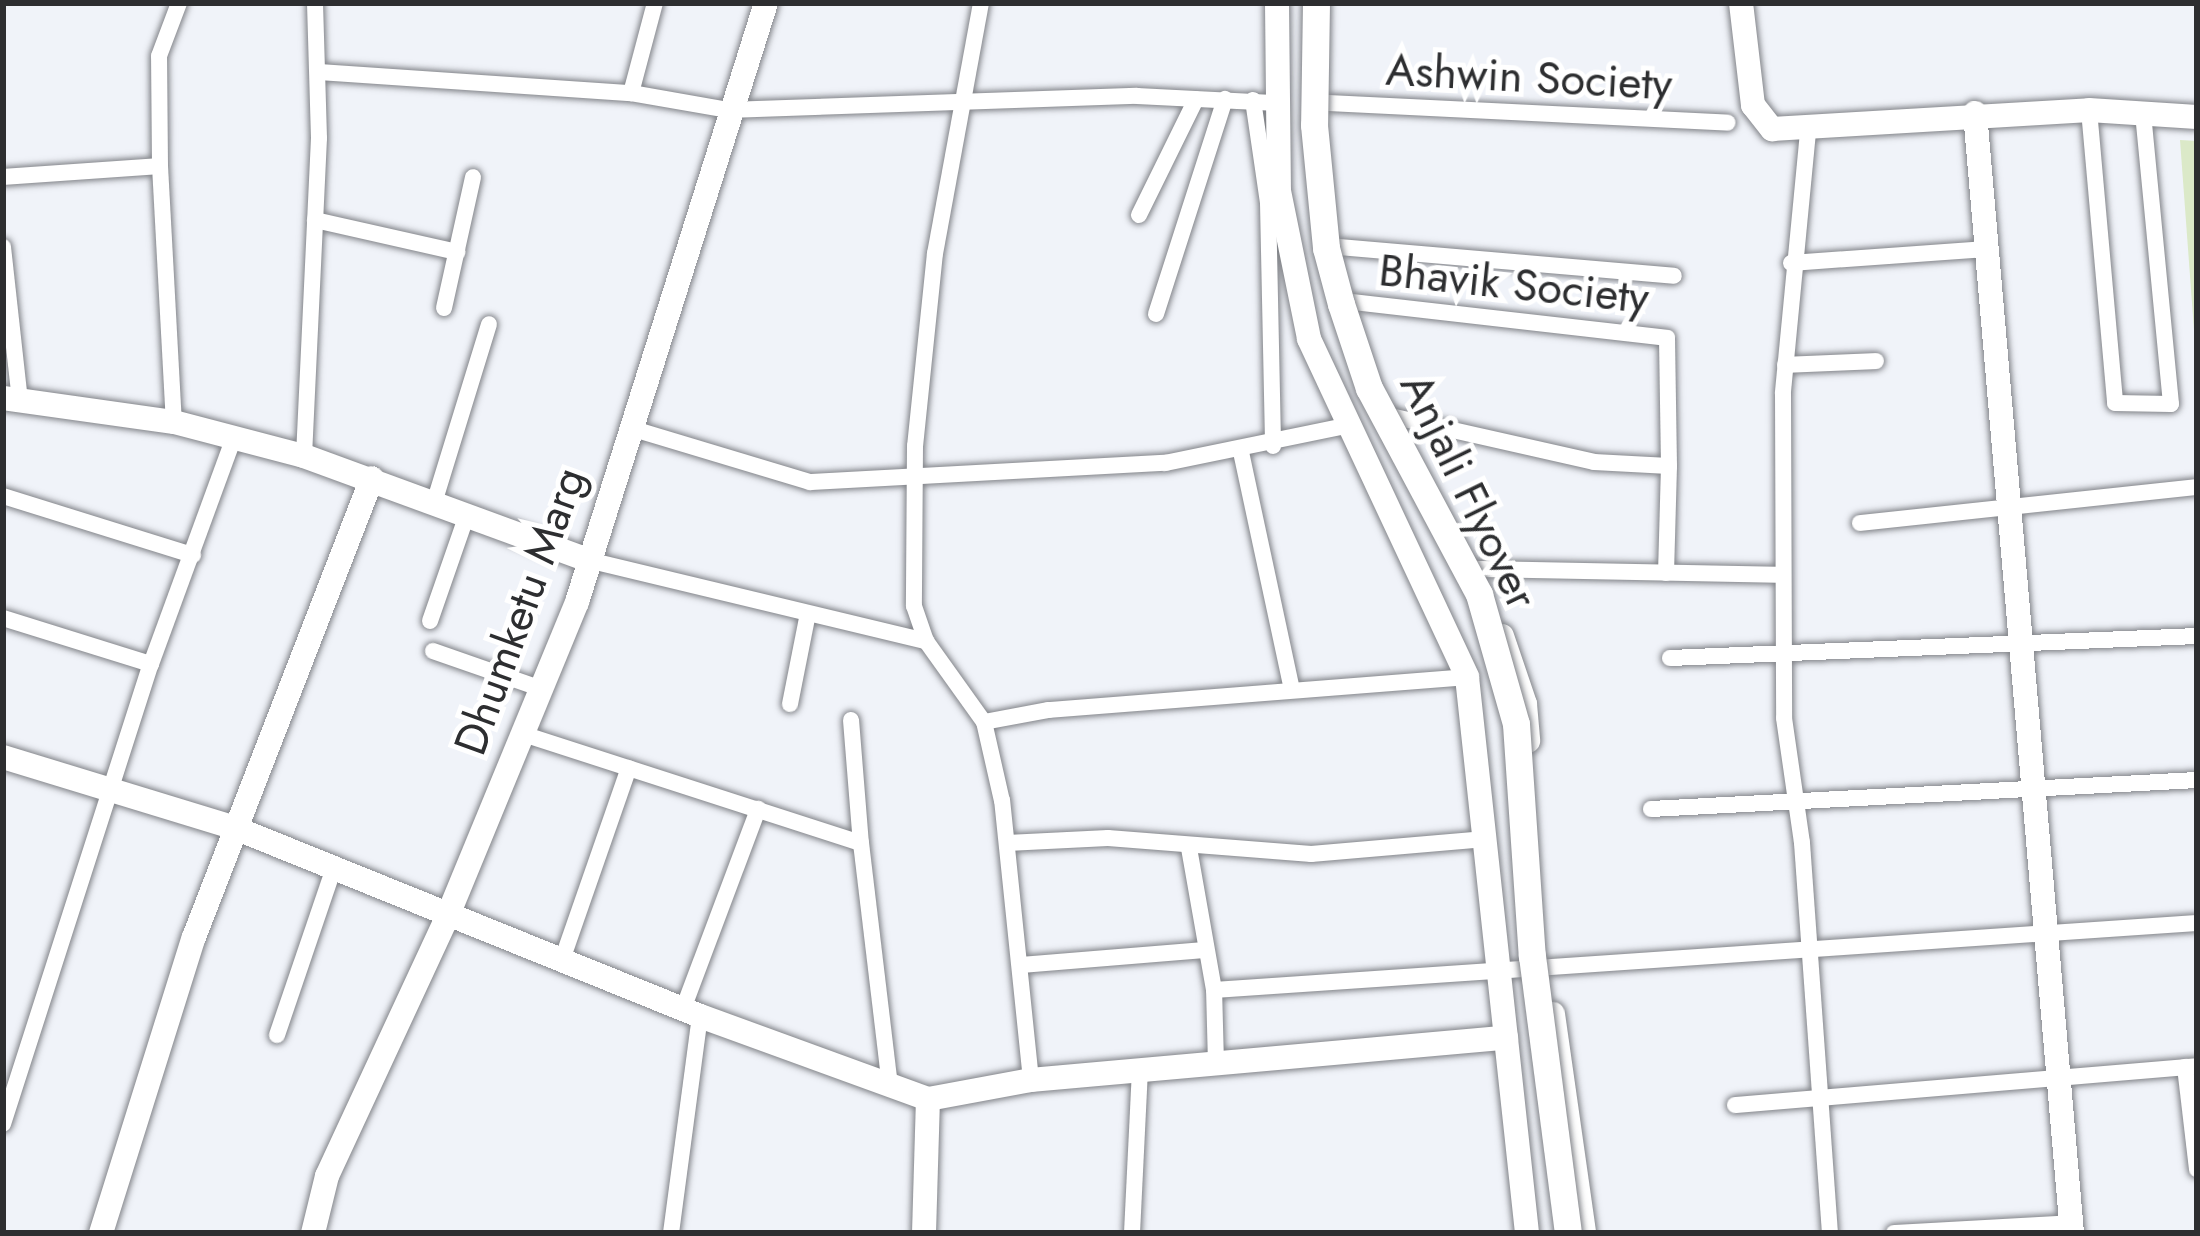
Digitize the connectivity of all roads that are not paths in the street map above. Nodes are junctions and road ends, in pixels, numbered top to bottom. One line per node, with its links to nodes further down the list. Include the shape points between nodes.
1 (178, 3): 25 (street, via 159,56)
2 (315, 3): 11 (street)
3 (656, 3): 12 (street)
4 (766, 3): 18 (street, Dhumketu Marg)
5 (981, 3): 15 (street)
6 (1276, 3): 16 (street)
7 (1299, 3): 127 (main road, Anjali Flyover, via 1296,126 1325,309 1353,395 1463,602 1499,726 1522,1018)
8 (1316, 3): 128 (main road, Anjali Flyover, bridge, via 1314,125 1326,248 1341,304 1369,388 1479,594 1516,724 1532,956)
9 (1329, 3): 17 (street)
10 (1741, 3): 24 (street, via 1753,105 1772,129)
11 (319, 72): 12 (street); 29 (street)
12 (631, 93): 18 (street)
13 (1196, 99): 14 (street); 15 (street); 28 (street)
14 (1225, 99): 16 (street); 38 (street)
15 (958, 100): 18 (street); 53 (street)
16 (1263, 102): 17 (street); 45 (street, via 1309,339); 48 (street)
17 (1326, 103): 23 (street, Ashwin Society); 30 (street)
18 (728, 110): 46 (street, Dhumketu Marg)
19 (2089, 110): 20 (street); 21 (street); 21 (street, via 2115,403 2171,404)
20 (1975, 113): 24 (street); 32 (street)
21 (2143, 114): 22 (street)
22 (2197, 117)
23 (1728, 123)
24 (1808, 132): 34 (street)
25 (160, 166): 26 (street); 44 (street)
26 (3, 177)
27 (473, 177): 33 (street)
28 (1139, 215)
29 (315, 220): 33 (street); 50 (street)
30 (1339, 247): 35 (street); 36 (street)
31 (3, 248): 42 (street)
32 (1987, 249): 34 (street); 57 (street)
33 (457, 251): 37 (street)
34 (1791, 263): 41 (street)
35 (1674, 276)
36 (1353, 302): 43 (street); 51 (street, Bhavik Society, via 1667,338)
37 (444, 308)
38 (1156, 314)
39 (489, 324): 56 (street)
40 (1876, 361): 41 (street)
41 (1785, 365): 64 (street)
42 (11, 399): 44 (street)
43 (1395, 417): 45 (street); 51 (street, via 1594,462); 62 (street)
44 (174, 422): 47 (street)
45 (1346, 426): 48 (street); 75 (street)
46 (630, 428): 53 (street, via 810,482); 61 (street, Dhumketu Marg)
47 (234, 437): 50 (street); 60 (street)
48 (1273, 446): 49 (street)
49 (1241, 452): 53 (street); 77 (street)
50 (304, 456): 52 (street)
51 (1669, 466): 63 (street)
52 (372, 478): 56 (street); 90 (street)
53 (914, 482): 69 (street, via 914,606)
54 (2197, 487): 57 (street)
55 (3, 496): 60 (street)
56 (434, 503): 58 (street)
57 (2013, 503): 59 (street); 70 (street)
58 (467, 515): 61 (street); 67 (street)
59 (1860, 523)
60 (193, 555): 74 (street)
61 (588, 560): 66 (street); 76 (street, Dhumketu Marg)
62 (1476, 569): 63 (street); 102 (street, via 1525,704)
63 (1666, 573): 64 (street)
64 (1782, 575): 72 (street)
65 (3, 618): 74 (street)
66 (806, 618): 69 (street); 78 (street)
67 (430, 621)
68 (2197, 636): 70 (street)
69 (926, 641): 80 (street)
70 (2023, 647): 72 (street); 85 (street)
71 (434, 651): 76 (street)
72 (1783, 653): 73 (street); 87 (street)
73 (1670, 658)
74 (151, 664): 86 (street)
75 (1467, 677): 77 (street); 91 (street)
76 (542, 688): 81 (street, Dhumketu Marg)
77 (1292, 690): 80 (street)
78 (790, 704)
79 (851, 720): 92 (street)
80 (984, 722): 93 (street)
81 (523, 734): 83 (street); 96 (street, Dhumketu Marg)
82 (3, 757): 86 (street)
83 (629, 768): 88 (street); 101 (street)
84 (2197, 780): 85 (street)
85 (2035, 790): 87 (street); 98 (street)
86 (112, 791): 90 (street); 118 (street)
87 (1796, 805): 89 (street); 99 (street)
88 (758, 809): 92 (street); 106 (street)
89 (1651, 809)
90 (236, 828): 95 (street); 121 (street, via 143,1083)
91 (1485, 839): 94 (street, via 1310,854); 104 (street)
92 (861, 843): 114 (street)
93 (1007, 843): 94 (street, via 1042,836); 103 (street)
94 (1189, 848): 100 (street)
95 (335, 865): 96 (street); 107 (street)
96 (448, 915): 101 (street); 122 (street, Dhumketu Marg, via 327,1176)
97 (2197, 923): 98 (street)
98 (2047, 933): 99 (street); 113 (street)
99 (1808, 949): 102 (street); 115 (street)
100 (1204, 950): 103 (street); 105 (street)
101 (562, 960): 106 (street)
102 (1546, 964): 104 (street); 129 (street)
103 (1021, 965): 112 (street)
104 (1497, 968): 105 (street); 108 (street)
105 (1214, 990): 109 (street)
106 (692, 1013): 114 (street); 123 (street)
107 (277, 1035)
108 (1506, 1038): 109 (street); 126 (street)
109 (1216, 1064): 111 (street)
110 (2191, 1066): 113 (street); 119 (street)
111 (1140, 1070): 112 (street); 125 (street)
112 (1031, 1080): 116 (street)
113 (2061, 1080): 115 (street); 120 (street)
114 (890, 1085): 116 (street)
115 (1818, 1097): 117 (street); 130 (street)
116 (928, 1099): 124 (street)
117 (1735, 1106)
118 (3, 1124)
119 (2197, 1169)
120 (2072, 1228): 131 (street)
121 (110, 1231)
122 (313, 1233)
123 (671, 1233)
124 (924, 1233)
125 (1132, 1233)
126 (1527, 1233)
127 (1550, 1233)
128 (1568, 1233)
129 (1584, 1233)
130 (1831, 1233)
131 (1894, 1233)

